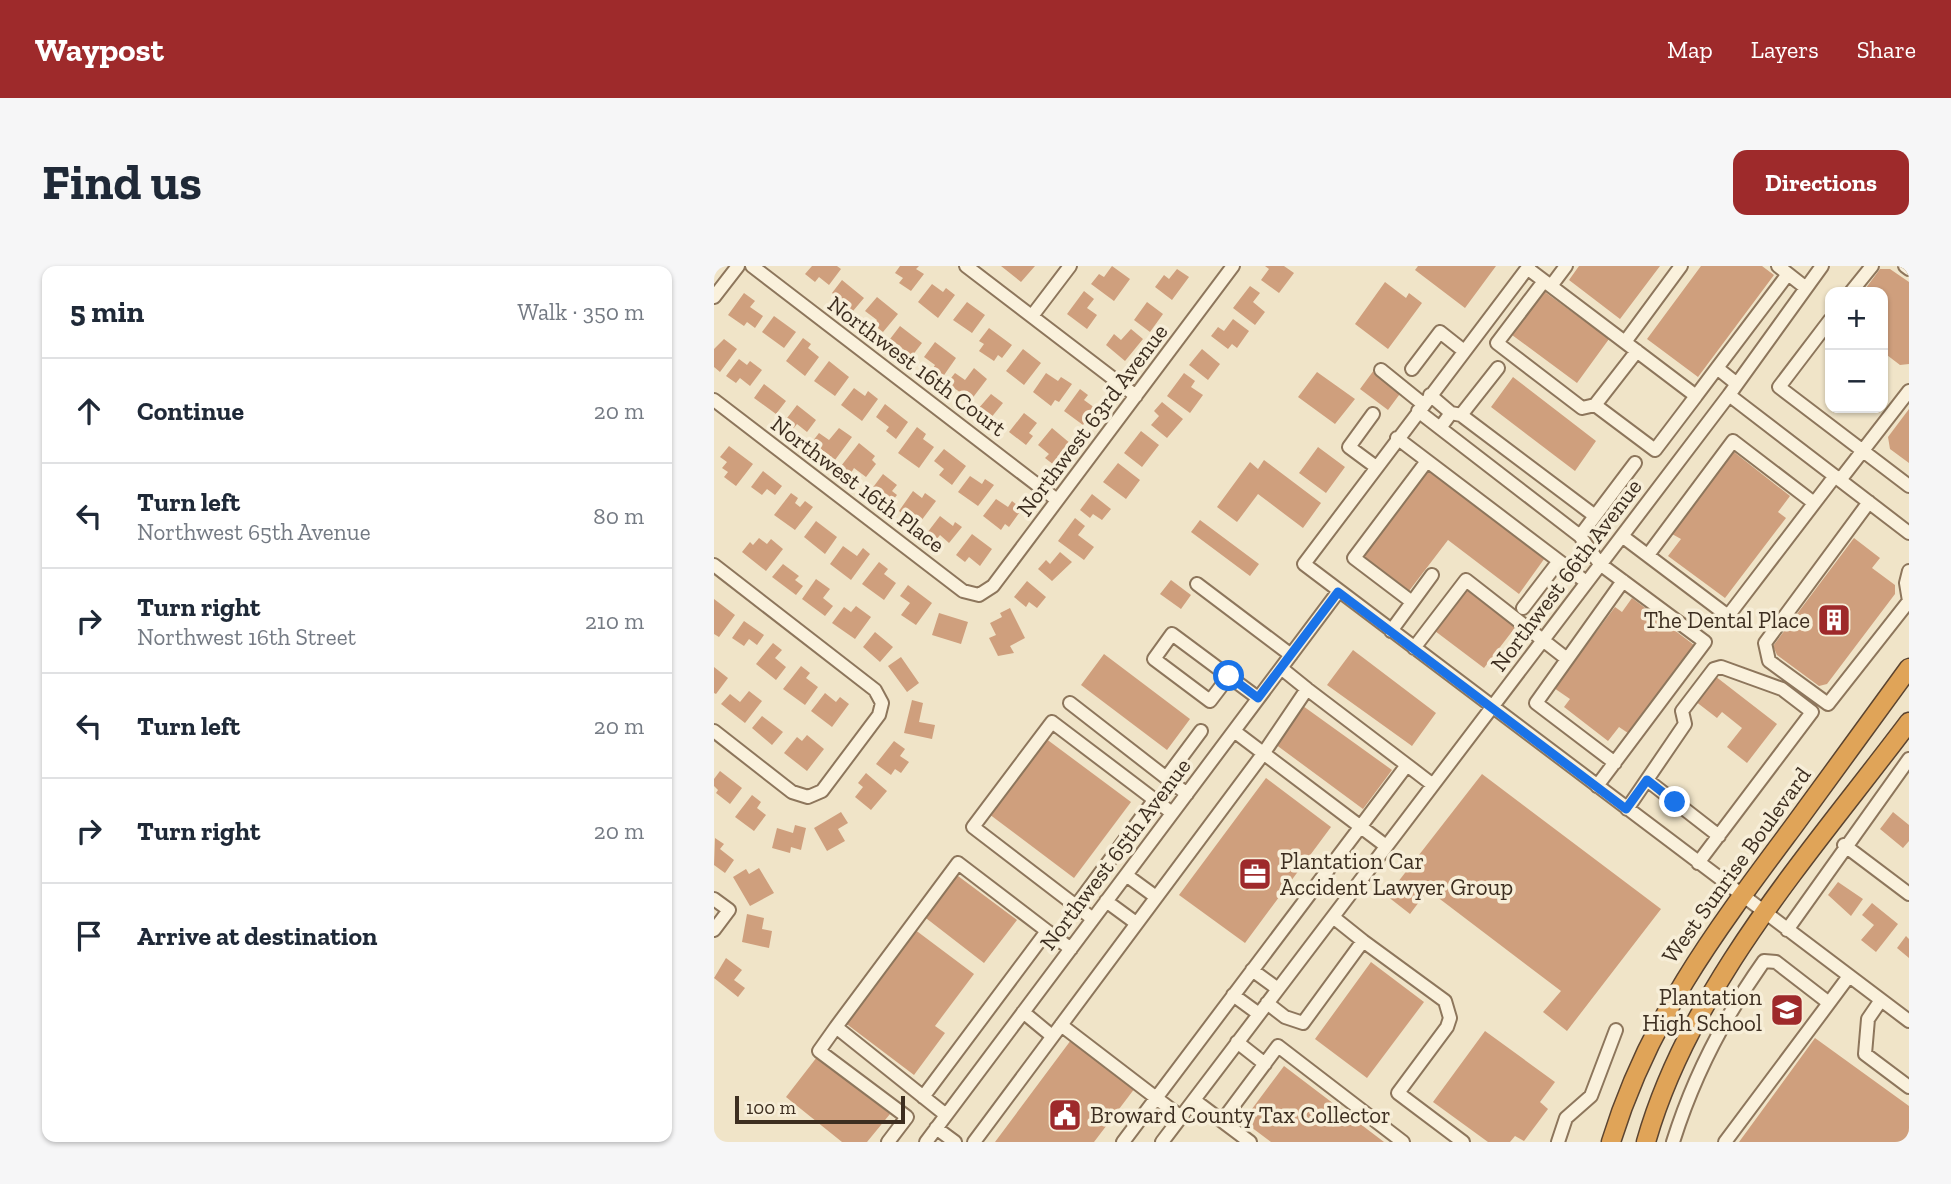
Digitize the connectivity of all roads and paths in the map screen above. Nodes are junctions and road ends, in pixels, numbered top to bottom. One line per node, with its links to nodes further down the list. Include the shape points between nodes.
1 (738, 266): 17 (street)
2 (752, 266): 49 (street, Northwest 16th Court)
3 (966, 266): 18 (street)
4 (1070, 266): 18 (street)
5 (1234, 266): 32 (street, Northwest 63rd Avenue)
6 (1566, 266): 14 (street)
7 (1681, 266): 21 (street)
8 (1822, 266): 16 (street, Northwest 66th Avenue)
9 (1872, 266): 15 (street)
10 (1905, 266): 12 (street)
11 (1528, 267): 14 (street); 20 (street)
12 (1909, 269)
13 (1783, 270): 16 (street); 27 (street)
14 (1548, 283): 21 (street); 22 (street)
15 (1856, 287)
16 (1806, 288): 29 (street, Northwest 66th Avenue)
17 (714, 298)
18 (1032, 316): 32 (street)
19 (1825, 327): 41 (street, via 1779,387)
20 (1480, 330): 22 (street); 23 (street)
21 (1625, 342): 24 (street)
22 (1497, 343): 36 (street, via 1582,408)
23 (1464, 351): 26 (street, via 1440,332); 35 (street)
24 (1637, 351): 33 (street); 36 (street)
25 (1498, 368): 38 (street)
26 (1412, 369)
27 (1717, 369): 29 (street); 33 (street)
28 (1381, 370): 35 (street)
29 (1737, 384): 31 (street, Northwest 66th Avenue)
30 (1909, 391): 41 (street)
31 (1729, 395): 45 (street); 55 (street, Northwest 66th Avenue)
32 (1136, 396): 49 (street, Northwest 63rd Avenue)
33 (1696, 396): 36 (street, via 1655,450)
34 (714, 400): 66 (street, Northwest 16th Place, via 963,591)
35 (1424, 403): 38 (street); 39 (street); 40 (street)
36 (1595, 405)
37 (1373, 414): 44 (street, via 1349,447)
38 (1456, 414): 39 (street); 46 (street)
39 (1440, 428): 48 (street)
40 (1397, 438): 42 (street); 44 (street)
41 (1863, 451): 45 (street); 47 (street)
42 (1427, 461): 57 (street); 68 (street, via 1354,558)
43 (1635, 464): 52 (street)
44 (1376, 467): 65 (street, via 1304,564)
45 (1838, 478): 50 (street); 51 (street)
46 (1547, 480): 48 (street); 52 (street)
47 (1909, 486)
48 (1532, 499): 54 (street)
49 (1058, 500): 66 (street, Northwest 63rd Avenue, via 993,586)
50 (1869, 502): 53 (street); 67 (street, via 1765,643 1765,652 1769,661 1828,704)
51 (1814, 503): 56 (street, via 1728,616); 56 (street, via 1733,441)
52 (1595, 516): 54 (street)
53 (1909, 533)
54 (1580, 536): 58 (street)
55 (1622, 536): 56 (street); 58 (street, Northwest 66th Avenue)
56 (1648, 555)
57 (1559, 561): 62 (street); 69 (street)
58 (1600, 564): 62 (street, Northwest 66th Avenue); 63 (street)
59 (714, 565): 83 (street, via 875,690 882,703 879,715 822,791 808,797 792,792)
60 (1909, 571): 67 (street)
61 (1432, 575): 68 (street)
62 (1587, 582): 71 (street, Northwest 66th Avenue)
63 (1623, 582): 74 (street); 88 (street, via 1705,642)
64 (1197, 584): 73 (street)
65 (1338, 592): 70 (street); 73 (street, Northwest 65th Avenue)
66 (979, 594)
67 (1909, 601)
68 (1412, 602): 70 (street)
69 (1523, 608)
70 (1391, 631): 72 (street)
71 (1543, 640): 72 (street, via 1466,580); 74 (street); 81 (street, Northwest 66th Avenue)
72 (1414, 649): 81 (street)
73 (1291, 655): 75 (street, Northwest 65th Avenue)
74 (1567, 659): 88 (street, via 1536,703)
75 (1281, 668): 78 (street); 79 (street, Northwest 65th Avenue)
76 (1909, 668): 105 (highway, West Sunrise Boulevard)
77 (1229, 676): 77 (street, via 1172,634 1154,659 1210,701); 79 (street)
78 (1307, 689): 86 (street); 89 (street)
79 (1258, 698): 85 (street, Northwest 65th Avenue)
80 (1070, 704): 90 (street)
81 (1492, 706): 92 (street, Northwest 66th Avenue); 93 (street)
82 (1909, 722): 110 (highway)
83 (714, 731)
84 (1201, 731): 90 (street)
85 (1234, 732): 86 (street); 94 (street, Northwest 65th Avenue)
86 (1263, 754): 98 (street); 106 (street)
87 (1909, 759): 100 (street)
88 (1615, 763): 93 (street)
89 (1407, 765): 92 (street); 98 (street)
90 (1166, 778): 94 (street)
91 (1647, 780): 96 (street); 99 (street); 99 (street, via 1685,724 1682,711 1714,669 1721,667 1792,696 1812,712)
92 (1433, 785): 101 (street, Northwest 66th Avenue)
93 (1597, 786): 96 (street)
94 (1187, 794): 97 (street, Northwest 65th Avenue)
95 (1155, 799): 97 (street); 109 (street); 109 (street, via 1052,722 973,827)
96 (1626, 809): 102 (street)
97 (1172, 813): 103 (street, Northwest 65th Avenue)
98 (1359, 826): 101 (street); 119 (street)
99 (1719, 836): 102 (street)
100 (1844, 845): 104 (street); 116 (street)
101 (1386, 846): 111 (street, Northwest 66th Avenue)
102 (1698, 863): 105 (street)
103 (1126, 875): 106 (street); 108 (street, Northwest 65th Avenue)
104 (1909, 894)
105 (1741, 895): 110 (street); 134 (highway, West Sunrise Boulevard, via 1689,969)
106 (1156, 897): 113 (street)
107 (714, 899): 114 (street, via 729,910)
108 (1106, 901): 112 (street, Northwest 65th Avenue); 113 (street)
109 (1076, 906): 112 (street)
110 (1766, 913): 116 (street); 156 (highway, via 1717,983 1682,1046)
111 (1333, 917): 117 (street); 121 (street, Northwest 66th Avenue)
112 (1093, 919): 118 (street, Northwest 65th Avenue)
113 (1136, 923): 129 (street)
114 (714, 930)
115 (1047, 930): 118 (street); 130 (street, via 958,863); 137 (street)
116 (1787, 930): 120 (street)
117 (1363, 941): 124 (street, via 1303,1023); 152 (street, via 1445,1001 1447,1027 1398,1093)
118 (1070, 949): 126 (street, Northwest 65th Avenue)
119 (1252, 970): 121 (street); 122 (street)
120 (1849, 976): 123 (street); 125 (street)
121 (1278, 989): 124 (street, Northwest 66th Avenue)
122 (1233, 995): 127 (street); 138 (street)
123 (1881, 1000): 128 (street); 136 (street, via 1868,1019 1865,1054)
124 (1267, 1003): 127 (street, Northwest 66th Avenue)
125 (1829, 1003): 157 (street, via 1776,962 1764,961 1711,1051); 158 (street)
126 (1023, 1012): 132 (street); 140 (street, Northwest 65th Avenue)
127 (1259, 1014): 133 (street, Northwest 66th Avenue)
128 (1909, 1021)
129 (1061, 1025): 132 (street); 138 (street)
130 (836, 1027): 137 (street); 144 (street, via 819,1051 907,1116)
131 (1615, 1030): 153 (street, via 1591,1096 1566,1118)
132 (1052, 1036): 147 (street)
133 (1237, 1042): 135 (street); 139 (street, Northwest 66th Avenue)
134 (1647, 1050): 154 (highway, West Sunrise Boulevard); 155 (highway)
135 (1265, 1064): 142 (street); 151 (street, via 1278,1046)
136 (1909, 1087)
137 (923, 1097): 140 (street)
138 (1156, 1098): 141 (street); 148 (street)
139 (1194, 1100): 141 (street, Northwest 66th Avenue); 142 (street)
140 (946, 1115): 143 (street, Northwest 65th Avenue)
141 (1181, 1117): 149 (street, Northwest 66th Avenue)
142 (1222, 1121): 150 (street)
143 (936, 1128): 145 (street, Northwest 65th Avenue); 146 (street)
144 (888, 1142)
145 (926, 1142)
146 (955, 1142)
147 (974, 1142)
148 (1123, 1142)
149 (1162, 1142)
150 (1250, 1142)
151 (1403, 1142)
152 (1463, 1142)
153 (1558, 1142)
154 (1611, 1142)
155 (1623, 1142)
156 (1646, 1142)
157 (1673, 1142)
158 (1725, 1142)

